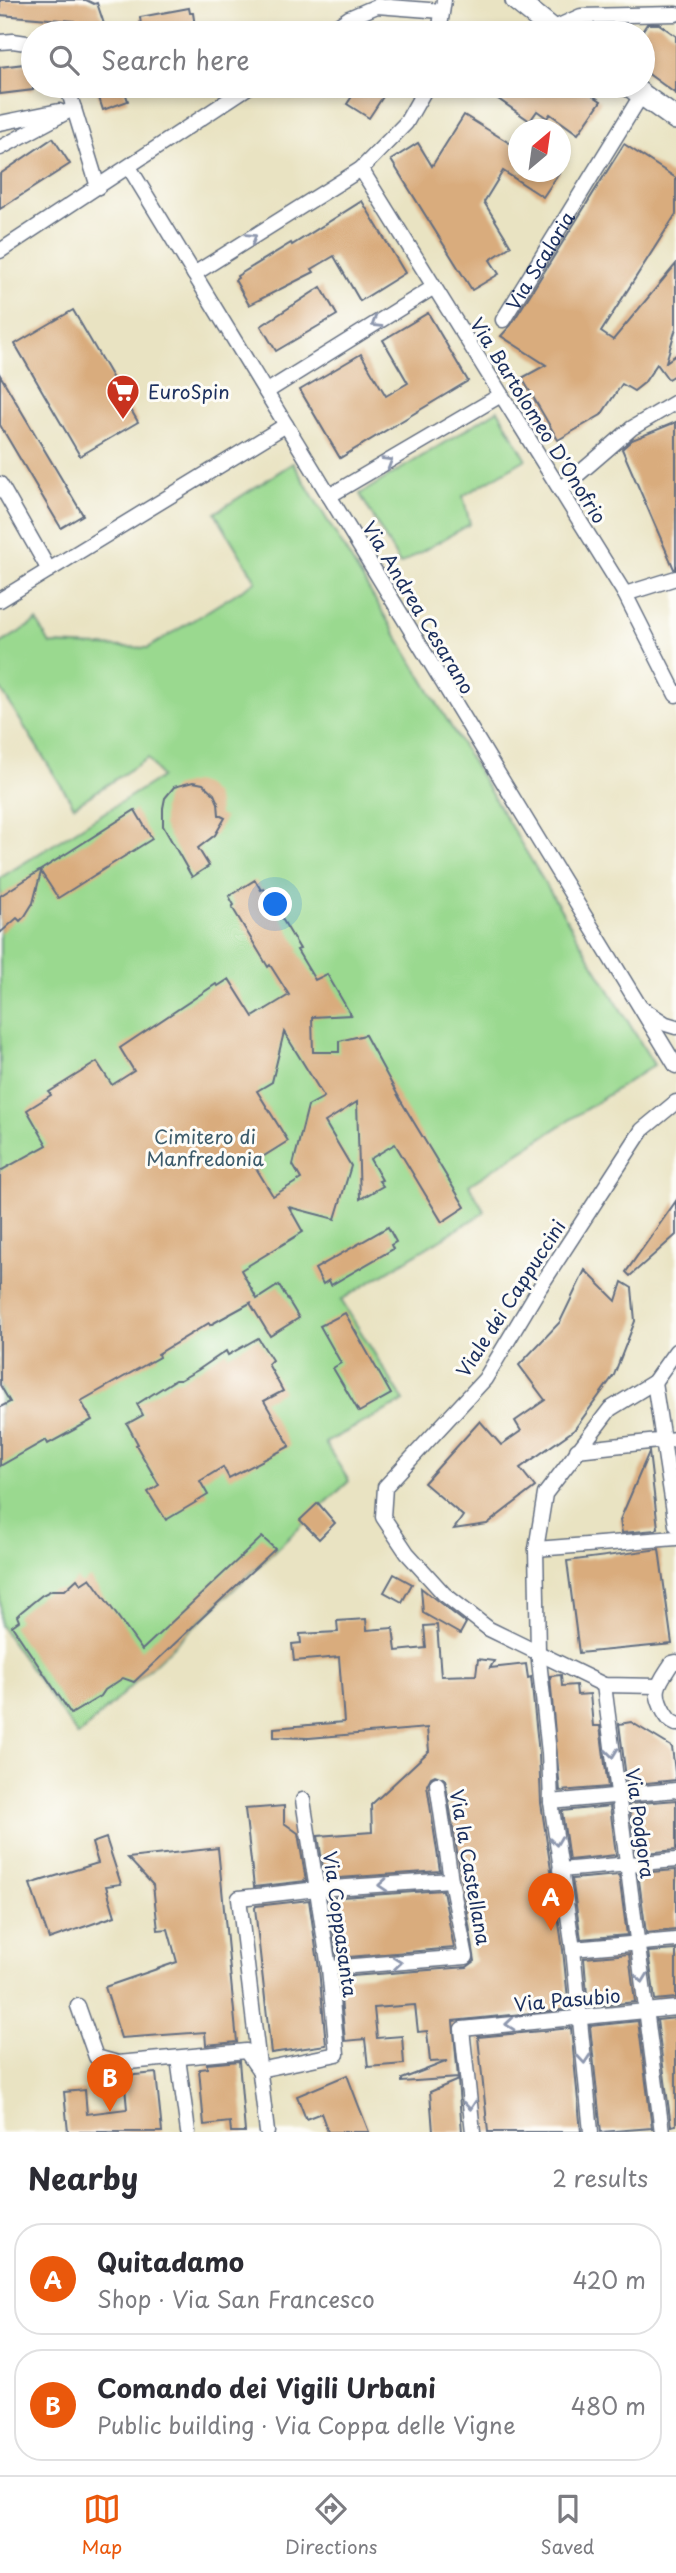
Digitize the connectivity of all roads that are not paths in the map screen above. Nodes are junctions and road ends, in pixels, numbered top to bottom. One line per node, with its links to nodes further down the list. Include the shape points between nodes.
1 (459, 0): 3 (street)
2 (516, 0): 6 (main road)
3 (442, 4): 5 (street, via 377,6)
4 (676, 14): 7 (street, via 581,16)
5 (345, 21)
6 (542, 21)
7 (572, 21)
8 (0, 42): 9 (street)
9 (21, 42)
10 (71, 98): 15 (street)
11 (232, 98): 19 (street)
12 (421, 98): 20 (street, via 407,124)
13 (631, 98): 25 (street, Via Scaloria)
14 (647, 98): 16 (main road, Via Scaloria)
15 (74, 108): 17 (street); 18 (street); 21 (street)
16 (676, 119)
17 (0, 123)
18 (0, 148)
19 (129, 167): 21 (street); 23 (street, Via Andrea Cesarano)
20 (361, 169): 23 (street, one-way to 20); 24 (street, Via Bartolomeo D'Onofrio)
21 (98, 187): 22 (street)
22 (0, 251)
23 (194, 274): 26 (street, Via Andrea Cesarano)
24 (434, 286): 26 (street, one-way to 26); 27 (street, Via Bartolomeo D'Onofrio)
25 (503, 320)
26 (266, 392): 29 (street, Via Andrea Cesarano)
27 (501, 395): 31 (street, Via Bartolomeo D'Onofrio); 32 (street, one-way to 27)
28 (676, 402): 31 (street, via 632,428)
29 (286, 425): 32 (street, Via Andrea Cesarano); 33 (street)
30 (0, 484): 33 (street)
31 (560, 490): 35 (street, Via Bartolomeo D'Onofrio)
32 (329, 496): 38 (street, Via Andrea Cesarano)
33 (49, 570): 36 (street)
34 (676, 578): 35 (street)
35 (625, 594): 37 (street, Via Bartolomeo D'Onofrio)
36 (0, 600)
37 (676, 695)
38 (639, 1006): 39 (street); 40 (street, Via Andrea Cesarano)
39 (676, 1027)
40 (672, 1048): 41 (street, Via Andrea Cesarano)
41 (676, 1066)
42 (676, 1102): 50 (street, Viale dei Cappuccini, via 642,1130 485,1379 384,1487 383,1517 407,1553 444,1594 489,1629)
43 (676, 1352): 44 (street)
44 (654, 1382): 45 (street); 46 (street, via 610,1409)
45 (670, 1439): 46 (street); 47 (street)
46 (578, 1450): 49 (street, via 545,1494)
47 (676, 1525)
48 (676, 1538): 49 (street)
49 (537, 1549): 50 (street)
50 (538, 1651): 52 (street, Viale dei Cappuccini); 59 (street)
51 (676, 1662): 53 (street)
52 (604, 1685): 53 (street); 57 (street, Via Podgora, one-way to 57)
53 (657, 1686): 54 (street, via 657,1700 669,1721)
54 (676, 1724)
55 (437, 1784): 63 (street, Via la Castellana)
56 (676, 1790): 57 (street)
57 (618, 1796): 59 (street); 61 (street, Via Podgora)
58 (303, 1800): 64 (street, Via Coppasanta)
59 (551, 1802): 62 (street, one-way to 62)
60 (676, 1860): 61 (street)
61 (627, 1864): 62 (street); 66 (street, Via Podgora)
62 (560, 1870): 67 (street)
63 (451, 1880): 64 (street, one-way to 64); 68 (street, Via la Castellana, one-way to 63, via 466,1957)
64 (317, 1889): 68 (street, Via Coppasanta); 74 (street, via 239,1898)
65 (676, 1940): 66 (street)
66 (637, 1944): 67 (street); 71 (street, Via Podgora, one-way to 71)
67 (573, 1949): 72 (street)
68 (329, 1968): 74 (street, Via Coppasanta, via 337,2054)
69 (78, 2006): 73 (street, via 96,2056 118,2063)
70 (676, 2008): 71 (street, Via Pasubio)
71 (646, 2011): 72 (street, Via Pasubio); 79 (street, Via Podgora)
72 (580, 2017): 77 (street, Via Pasubio, one-way to 77, via 462,2029); 78 (street, one-way to 78)
73 (178, 2059): 74 (street, via 246,2051); 75 (street)
74 (259, 2070): 76 (street)
75 (188, 2132)
76 (267, 2132)
77 (473, 2132)
78 (591, 2132)
79 (662, 2132)

